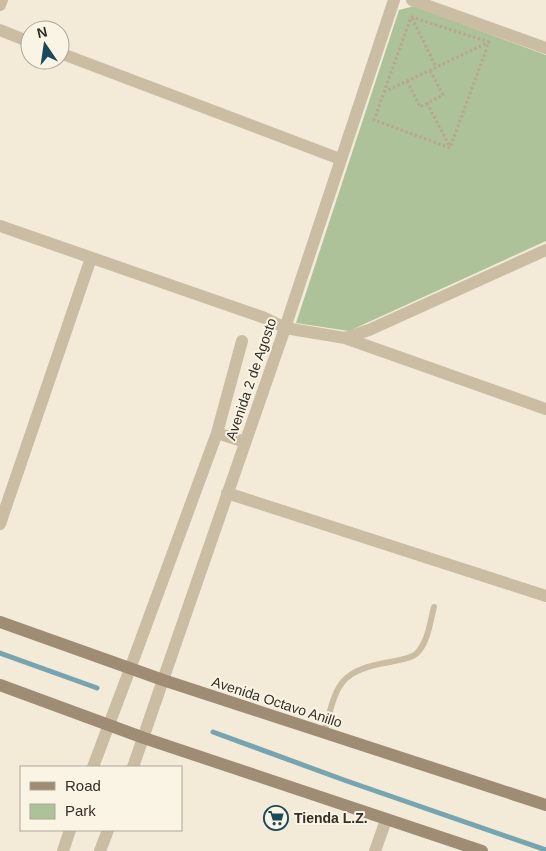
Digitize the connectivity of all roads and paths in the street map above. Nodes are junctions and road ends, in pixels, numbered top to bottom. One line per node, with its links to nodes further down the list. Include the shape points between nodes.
1 (2, 0): 4 (street)
2 (394, 0): 17 (street, Avenida 2 de Agosto)
3 (412, 0): 9 (street)
4 (0, 5)
5 (411, 17): 8 (path); 11 (path); 14 (path)
6 (0, 30): 7 (street)
7 (20, 38)
8 (489, 42): 11 (path); 16 (path)
9 (546, 48)
10 (70, 57): 17 (street)
11 (436, 67): 12 (path)
12 (430, 70): 13 (path); 15 (path, via 443,95)
13 (407, 81): 14 (path); 15 (path, via 420,107)
14 (384, 92): 16 (path, via 374,120)
15 (427, 103): 16 (path)
16 (450, 148)
17 (340, 159): 21 (street, Avenida 2 de Agosto)
18 (0, 226): 20 (street)
19 (546, 250): 22 (street)
20 (91, 258): 21 (street, via 265,318); 28 (street)
21 (285, 328): 22 (street); 26 (street, Avenida 2 de Agosto)
22 (345, 338): 24 (street)
23 (242, 341): 25 (street, Avenida 2 de Agosto)
24 (546, 409)
25 (217, 433): 26 (street); 32 (street, Avenida 2 de Agosto)
26 (245, 442): 27 (street, Avenida 2 de Agosto)
27 (227, 493): 29 (street); 33 (street, Avenida 2 de Agosto)
28 (0, 524)
29 (546, 596)
30 (434, 607): 36 (lane, via 424,643 415,655 349,674 336,690)
31 (0, 622): 32 (main road, Avenida Octavo Anillo)
32 (130, 669): 33 (main road, Avenida Octavo Anillo); 35 (street, Avenida 2 de Agosto)
33 (163, 680): 36 (main road, Avenida Octavo Anillo); 37 (street, Avenida 2 de Agosto)
34 (0, 685): 35 (main road)
35 (108, 725): 37 (main road); 38 (street, Avenida 2 de Agosto)
36 (324, 733): 40 (main road, Avenida Octavo Anillo)
37 (144, 738): 39 (street, Avenida 2 de Agosto); 41 (main road)
38 (93, 766)
39 (132, 766)
40 (546, 805)
41 (386, 820): 46 (street); 47 (main road)
42 (70, 831): 44 (street)
43 (108, 831): 45 (street)
44 (62, 851)
45 (100, 851)
46 (375, 851)
47 (482, 851)

